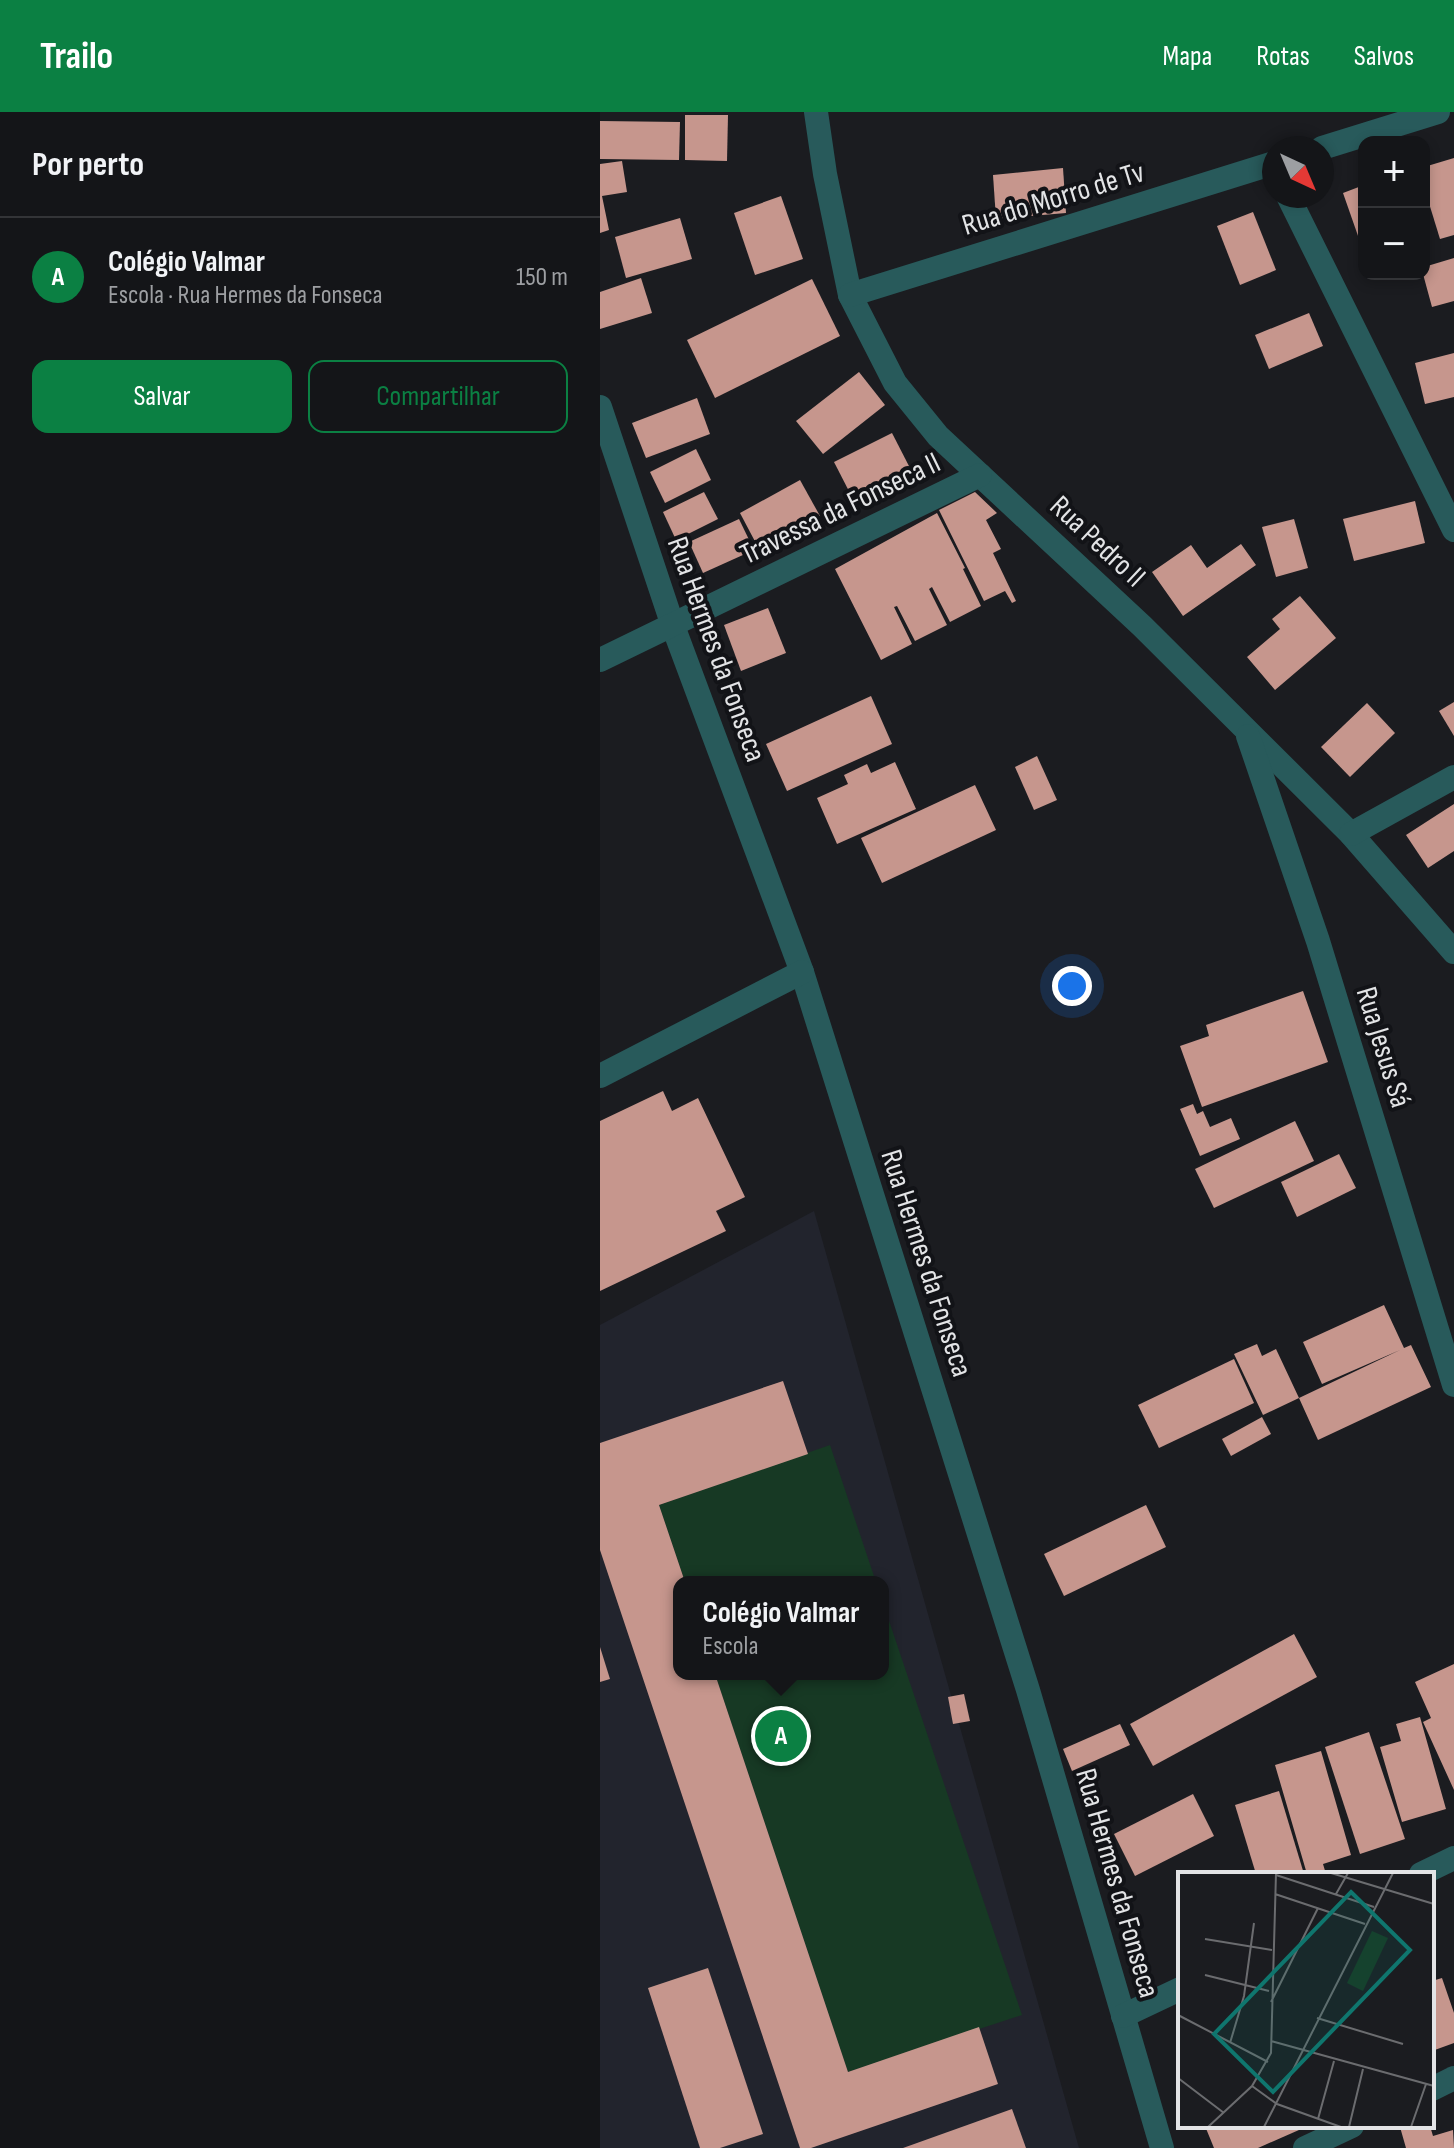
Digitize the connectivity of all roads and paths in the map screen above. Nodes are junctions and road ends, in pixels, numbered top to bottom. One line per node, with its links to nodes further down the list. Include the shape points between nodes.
1 (816, 112): 6 (street, Rua Pedro II)
2 (1438, 112): 3 (street)
3 (1334, 144)
4 (1262, 168): 6 (street, Rua do Morro de Tv)
5 (1294, 208): 9 (street)
6 (850, 295): 8 (street, Rua Pedro II, via 895,383 938,436)
7 (600, 407): 10 (street, Rua Hermes da Fonseca)
8 (980, 475): 10 (street, Travessa da Fonseca II); 12 (street, Rua Pedro II)
9 (1454, 530)
10 (673, 626): 11 (street, Travessa da Fonseca II); 16 (street, Rua Hermes da Fonseca)
11 (600, 660)
12 (1246, 729): 14 (street, Rua Pedro II); 18 (street, Rua Jesus Sá, via 1318,941)
13 (1454, 777): 14 (street)
14 (1351, 834): 15 (street, Rua Pedro II)
15 (1454, 952)
16 (802, 972): 17 (street); 22 (street, Rua Hermes da Fonseca, via 1028,1690)
17 (600, 1076)
18 (1454, 1385)
19 (1454, 1858): 20 (street)
20 (1425, 1872)
21 (1178, 1990): 22 (street)
22 (1123, 2016): 26 (street, Rua Hermes da Fonseca)
23 (1454, 2078): 24 (street)
24 (1434, 2088)
25 (1348, 2128): 27 (street)
26 (1162, 2148)
27 (1305, 2148)

